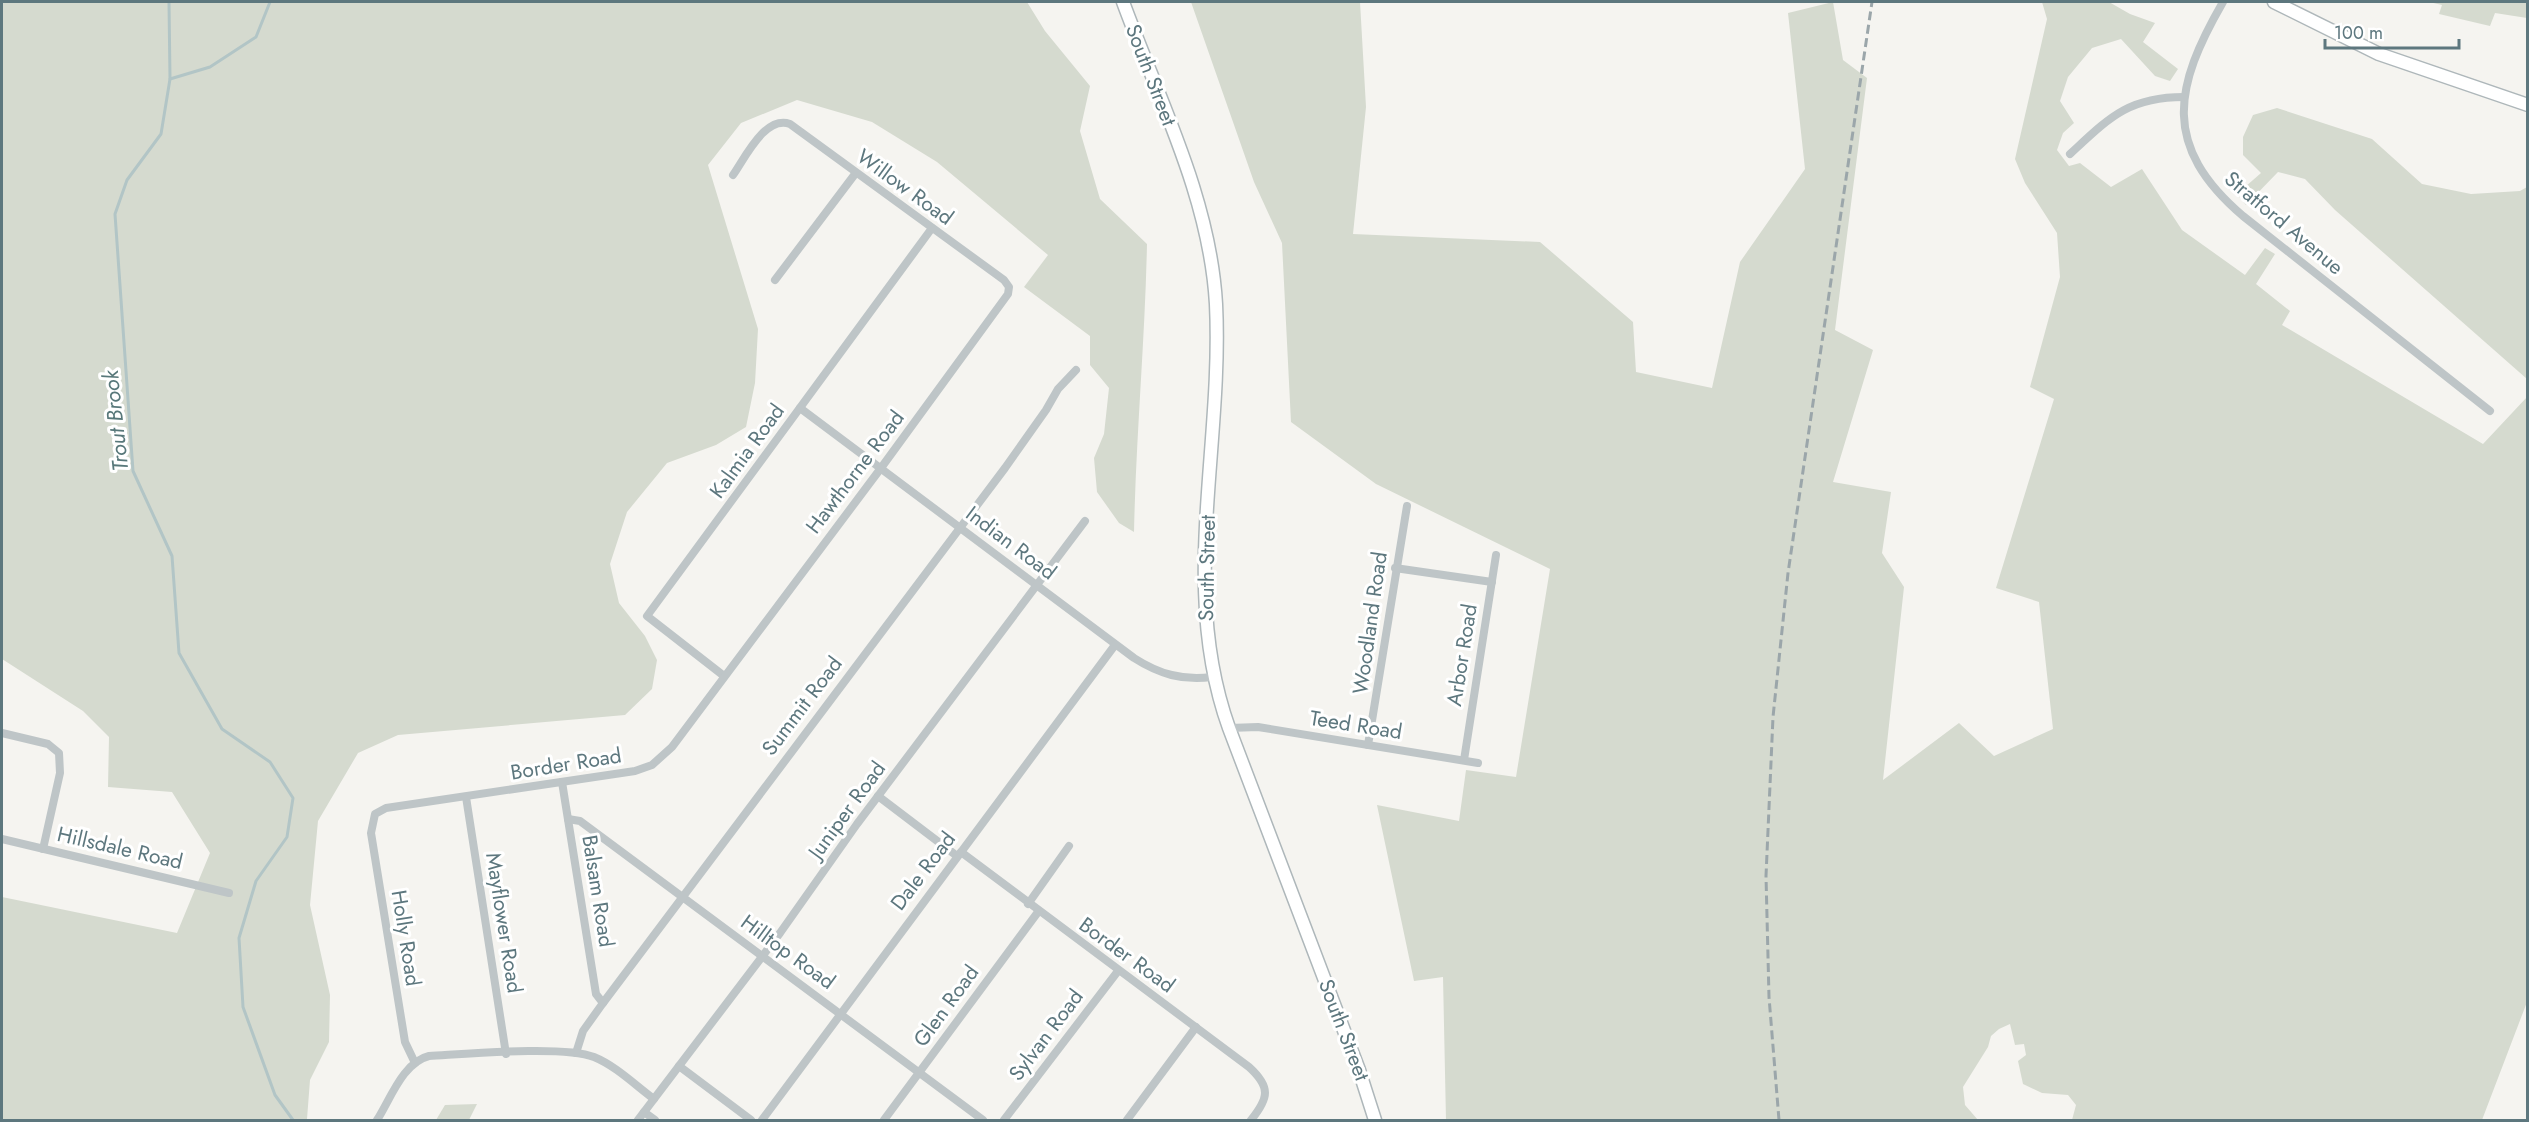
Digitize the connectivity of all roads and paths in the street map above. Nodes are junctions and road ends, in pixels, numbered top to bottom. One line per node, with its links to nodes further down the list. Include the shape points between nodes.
1 (1123, 2): 25 (main road, South Street, via 1196,196 1213,268 1216,340 1203,586)
2 (2223, 2): 4 (street, Stratford Avenue, via 2196,53)
3 (2274, 2): 5 (main road, via 2379,54)
4 (2184, 97): 6 (street, via 2147,99 2124,107); 14 (street, Stratford Avenue, via 2190,147 2219,196)
5 (2528, 105)
6 (2070, 154)
7 (855, 174): 8 (street, Willow Road, via 793,126 778,122 768,127); 9 (street, Willow Road); 10 (street)
8 (733, 175)
9 (932, 228): 11 (street, Willow Road); 13 (street, Kalmia Road)
10 (775, 280)
11 (1009, 287): 15 (street, Hawthorne Road, via 1007,296)
12 (1076, 370): 18 (street, Summit Road, via 1061,385 1010,462)
13 (800, 408): 15 (street, Indian Road); 24 (street, Kalmia Road, via 647,616)
14 (2490, 411)
15 (881, 468): 18 (street, Indian Road); 24 (street, Hawthorne Road)
16 (1407, 506): 20 (street, Woodland Road)
17 (1085, 521): 22 (street, Juniper Road)
18 (959, 527): 22 (street, Indian Road); 41 (street, Summit Road)
19 (1497, 555): 21 (street, Arbor Road)
20 (1395, 568): 21 (street); 28 (street, Woodland Road)
21 (1492, 582): 29 (street, Arbor Road)
22 (1037, 585): 23 (street, Indian Road); 32 (street, Juniper Road)
23 (1115, 645): 25 (street, Indian Road, via 1140,663 1169,675 1185,679); 39 (street, Dale Road)
24 (724, 676): 31 (street, Border Road, via 669,751 652,765)
25 (1212, 677): 26 (main road, South Street)
26 (1229, 728): 28 (street, Teed Road, via 1258,727); 66 (main road, South Street)
27 (2, 733): 38 (street, via 48,744 59,753 60,773)
28 (1368, 746): 29 (street, Teed Road)
29 (1464, 760): 30 (street, Teed Road)
30 (1478, 763)
31 (562, 782): 33 (street, Border Road); 35 (street, Balsam Road)
32 (878, 796): 39 (street, Border Road); 44 (street, Juniper Road)
33 (466, 797): 34 (street, Border Road, via 386,808); 50 (street, Mayflower Road)
34 (373, 816): 51 (street, Holly Road, via 370,832 405,1042)
35 (568, 819): 41 (street, Hilltop Road, via 580,821); 46 (street, Balsam Road, via 596,994)
36 (2, 839): 38 (street, Hillsdale Road)
37 (1069, 846): 42 (street)
38 (43, 849): 40 (street, Hillsdale Road)
39 (959, 854): 42 (street, Border Road); 47 (street, Dale Road)
40 (229, 893)
41 (681, 896): 44 (street, Hilltop Road); 46 (street, Summit Road)
42 (1028, 904): 43 (street, Border Road)
43 (1038, 912): 45 (street, Border Road); 53 (street, Glen Road)
44 (764, 956): 47 (street, Hilltop Road); 52 (street, Juniper Road)
45 (1118, 971): 48 (street, Border Road); 63 (street, Sylvan Road)
46 (603, 1003): 49 (street, Summit Road, via 583,1031)
47 (841, 1013): 53 (street, Hilltop Road); 60 (street, Dale Road)
48 (1196, 1027): 64 (street); 65 (street, Border Road, via 1261,1079 1265,1093)
49 (576, 1053): 50 (street); 54 (street, via 607,1064)
50 (506, 1054): 51 (street, via 429,1056)
51 (415, 1063): 56 (street)
52 (679, 1066): 54 (street, Juniper Road); 59 (street)
53 (919, 1073): 61 (street, Glen Road); 62 (street, Hilltop Road)
54 (654, 1099): 55 (street, Juniper Road)
55 (644, 1112): 57 (street, Juniper Road); 58 (street)
56 (377, 1120)
57 (638, 1120)
58 (655, 1120)
59 (752, 1120)
60 (762, 1120)
61 (884, 1120)
62 (983, 1120)
63 (1004, 1120)
64 (1127, 1120)
65 (1251, 1120)
66 (1375, 1120)

